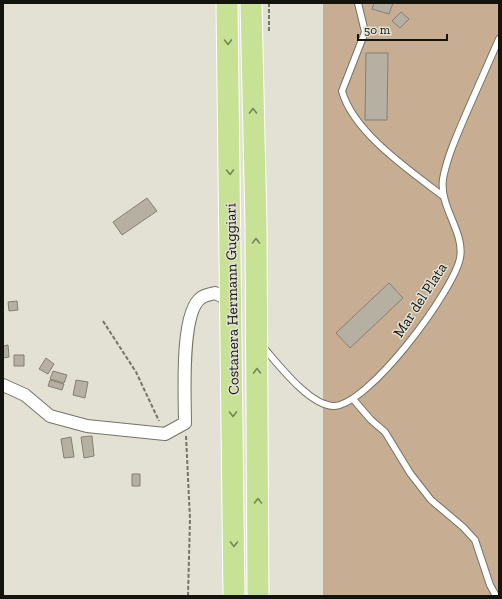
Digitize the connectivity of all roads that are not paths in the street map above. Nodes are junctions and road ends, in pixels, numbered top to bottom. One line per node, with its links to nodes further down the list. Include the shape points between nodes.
1 (227, 3): 6 (highway, Costanera Hermann Guggiari, one-way to 6)
2 (251, 3): 7 (highway, Costanera Hermann Guggiari, one-way to 2)
3 (358, 3): 5 (lane, via 365,32 342,91 344,100 385,150)
4 (499, 39): 5 (lane, Mar del Plata, via 452,146 443,180)
5 (443, 196): 9 (lane, Mar del Plata, via 459,242 460,257 454,276 414,337 370,386)
6 (232, 301): 8 (street, via 215,293 201,298 192,309 186,338 185,423 165,434 87,426 50,416 25,395); 10 (highway, Costanera Hermann Guggiari, one-way to 10)
7 (256, 340): 9 (lane, Mar del Plata, via 299,388 313,399 334,406); 11 (highway, Costanera Hermann Guggiari, one-way to 7)
8 (3, 385)
9 (353, 399): 12 (lane, via 385,432 410,473 431,500 475,540 490,586)
10 (234, 596)
11 (258, 596)
12 (496, 596)

